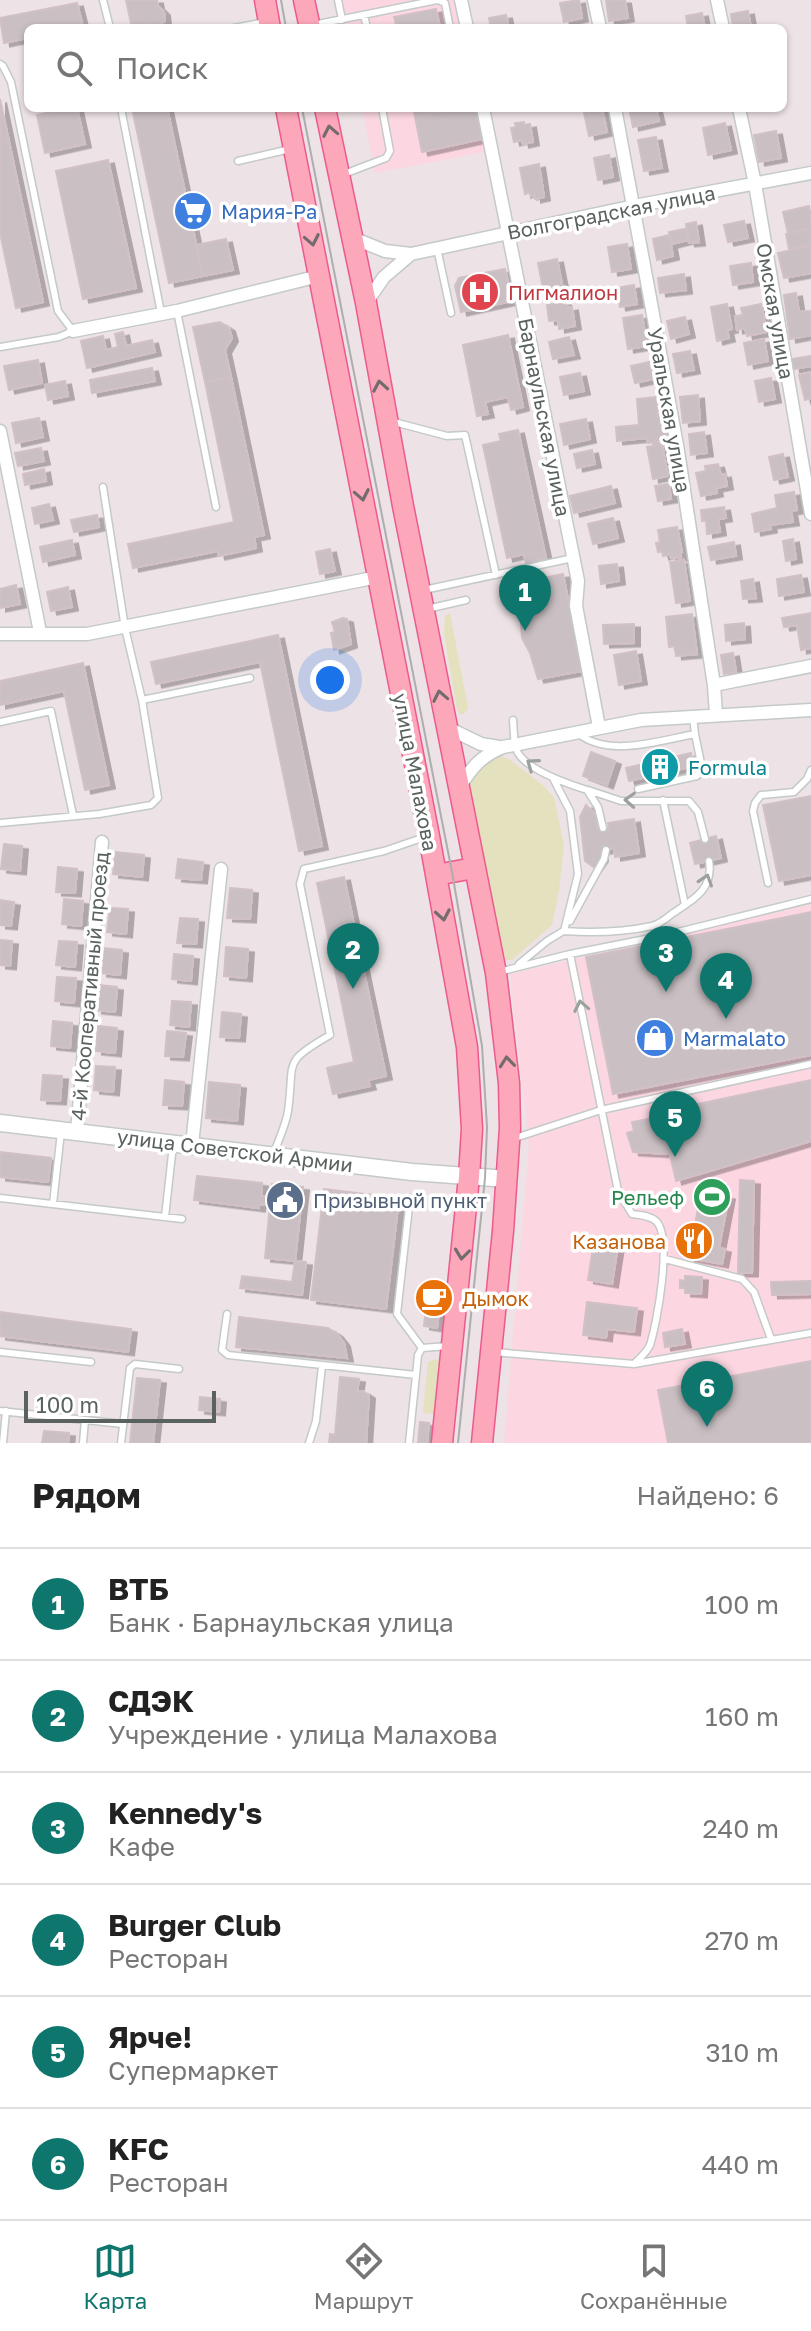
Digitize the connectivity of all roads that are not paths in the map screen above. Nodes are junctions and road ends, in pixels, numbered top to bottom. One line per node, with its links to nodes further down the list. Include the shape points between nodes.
1 (103, 0): 11 (lane)
2 (265, 0): 12 (main road)
3 (304, 0): 13 (main road)
4 (338, 0): 10 (lane)
5 (438, 0): 9 (lane); 16 (lane, via 445,3)
6 (461, 0): 17 (street)
7 (594, 0): 18 (street)
8 (717, 0): 19 (street)
9 (364, 15): 10 (lane); 15 (lane)
10 (342, 20): 14 (lane)
11 (109, 24)
12 (270, 24)
13 (308, 24)
14 (323, 24)
15 (366, 24)
16 (449, 24)
17 (466, 24)
18 (599, 24)
19 (722, 24)
20 (0, 64): 43 (lane, via 11,82 58,311)
21 (122, 112): 42 (lane)
22 (287, 112): 28 (main road, улица Малахова)
23 (326, 112): 31 (main road, улица Малахова, one-way to 23)
24 (383, 112): 31 (lane, via 390,151 386,158)
25 (484, 112): 34 (street, Барнаульская улица)
26 (616, 112): 33 (street, Уральская улица)
27 (740, 112): 32 (street, Омская улица)
28 (294, 148): 29 (lane); 38 (main road, улица Малахова, one-way to 38)
29 (238, 161)
30 (811, 173): 32 (street, Волгоградская улица)
31 (338, 176): 35 (main road, улица Малахова)
32 (755, 184): 33 (street, Волгоградская улица); 49 (street, Омская улица)
33 (634, 206): 34 (street, Волгоградская улица); 60 (street, Уральская улица)
34 (509, 232): 36 (street, Волгоградская улица); 50 (street, Барнаульская улица)
35 (353, 238): 37 (street, Волгоградская улица, via 385,251); 39 (main road, улица Малахова)
36 (437, 248): 37 (street, Волгоградская улица); 41 (lane)
37 (411, 254): 39 (street, Волгоградская улица, via 384,277)
38 (319, 276): 40 (street); 52 (main road, улица Малахова, one-way to 52)
39 (366, 303): 45 (main road, улица Малахова, one-way to 39)
40 (177, 311): 42 (street); 48 (lane)
41 (451, 313)
42 (161, 314): 43 (street)
43 (73, 331): 44 (lane)
44 (0, 347)
45 (386, 420): 51 (lane, via 447,436 465,435); 53 (main road, улица Малахова)
46 (0, 431): 56 (street)
47 (103, 487): 55 (lane)
48 (216, 507)
49 (811, 514)
50 (573, 558): 51 (lane); 68 (street, Барнаульская улица, via 576,606)
51 (496, 575): 53 (lane)
52 (378, 577): 55 (street); 81 (main road, улица Малахова)
53 (421, 600): 54 (lane); 67 (main road, улица Малахова, one-way to 53)
54 (466, 600)
55 (125, 628): 56 (street, via 87,634); 61 (lane)
56 (40, 632): 57 (street)
57 (0, 634)
58 (811, 666): 60 (street)
59 (250, 678): 61 (lane)
60 (714, 685): 63 (street, Уральская улица)
61 (142, 700): 78 (lane, via 158,798 151,805)
62 (811, 710): 63 (street)
63 (716, 714): 64 (street)
64 (693, 715): 68 (street); 70 (lane)
65 (513, 720): 71 (lane)
66 (0, 722): 78 (lane, via 51,711)
67 (446, 726): 71 (street, via 481,744); 75 (main road, улица Малахова)
68 (599, 727): 69 (street)
69 (576, 732): 70 (lane, via 617,747); 71 (street)
70 (695, 734): 74 (lane, via 702,768 697,776)
71 (509, 746): 73 (lane, one-way to 71); 75 (street, via 476,762)
72 (811, 770): 89 (lane, via 794,792 761,795 755,803)
73 (554, 780): 76 (lane); 92 (lane, via 570,811 578,874)
74 (638, 789)
75 (458, 790): 86 (main road, улица Малахова)
76 (587, 790): 77 (lane, one-way to 76, via 621,801); 80 (lane)
77 (663, 800): 82 (lane, via 689,801 698,812); 91 (lane)
78 (73, 815): 79 (lane)
79 (0, 823)
80 (603, 828)
81 (429, 836): 88 (main road, улица Малахова); 103 (lane, via 304,869 300,884 330,1035 292,1063 288,1115)
82 (705, 839)
83 (102, 842): 99 (street, 4-й Кооперативный проезд)
84 (606, 850): 92 (lane)
85 (709, 861): 91 (lane, one-way to 85, via 707,885)
86 (474, 868): 88 (main road); 95 (main road, улица Малахова)
87 (221, 869): 102 (street)
88 (436, 875): 104 (main road, улица Малахова, one-way to 104, via 467,1047)
89 (768, 883)
90 (811, 899): 93 (lane)
91 (685, 905): 92 (lane, via 655,926)
92 (564, 931): 94 (lane)
93 (570, 954): 94 (lane); 97 (lane, one-way to 93)
94 (516, 967): 95 (lane)
95 (496, 973): 100 (main road, улица Малахова, one-way to 95)
96 (811, 1064): 97 (lane)
97 (601, 1110): 100 (lane); 111 (lane, via 618,1191 632,1214 658,1223)
98 (0, 1123): 99 (street, улица Советской Армии)
99 (69, 1130): 101 (street, улица Советской Армии); 108 (lane)
100 (510, 1140): 105 (main road, улица Малахова)
101 (173, 1143): 102 (street, улица Советской Армии); 109 (lane)
102 (192, 1145): 103 (street, улица Советской Армии)
103 (274, 1156): 104 (street, улица Советской Армии)
104 (469, 1177): 105 (street, улица Советской Армии); 115 (main road, улица Малахова, one-way to 115)
105 (508, 1179): 118 (main road, улица Малахова)
106 (0, 1198): 108 (lane)
107 (410, 1198): 116 (lane, via 397,1314)
108 (53, 1204): 109 (lane)
109 (165, 1217): 110 (lane)
110 (182, 1219)
111 (665, 1259): 114 (lane, via 742,1279 754,1292); 120 (lane, via 649,1348)
112 (227, 1314): 121 (lane, via 222,1350 228,1355)
113 (811, 1333): 114 (lane)
114 (771, 1339): 120 (lane)
115 (452, 1346): 116 (lane); 132 (main road, улица Малахова)
116 (422, 1348): 123 (lane)
117 (0, 1352): 119 (lane)
118 (491, 1352): 120 (lane); 133 (main road, улица Малахова)
119 (91, 1362)
120 (634, 1364)
121 (322, 1366): 123 (lane); 130 (lane)
122 (179, 1369): 126 (lane, via 135,1364 130,1368)
123 (416, 1375): 131 (lane)
124 (3, 1411): 125 (lane); 127 (lane)
125 (85, 1420): 126 (lane); 128 (lane)
126 (123, 1424): 129 (lane)
127 (3, 1443)
128 (83, 1443)
129 (121, 1443)
130 (309, 1443)
131 (409, 1443)
132 (442, 1443)
133 (482, 1443)

